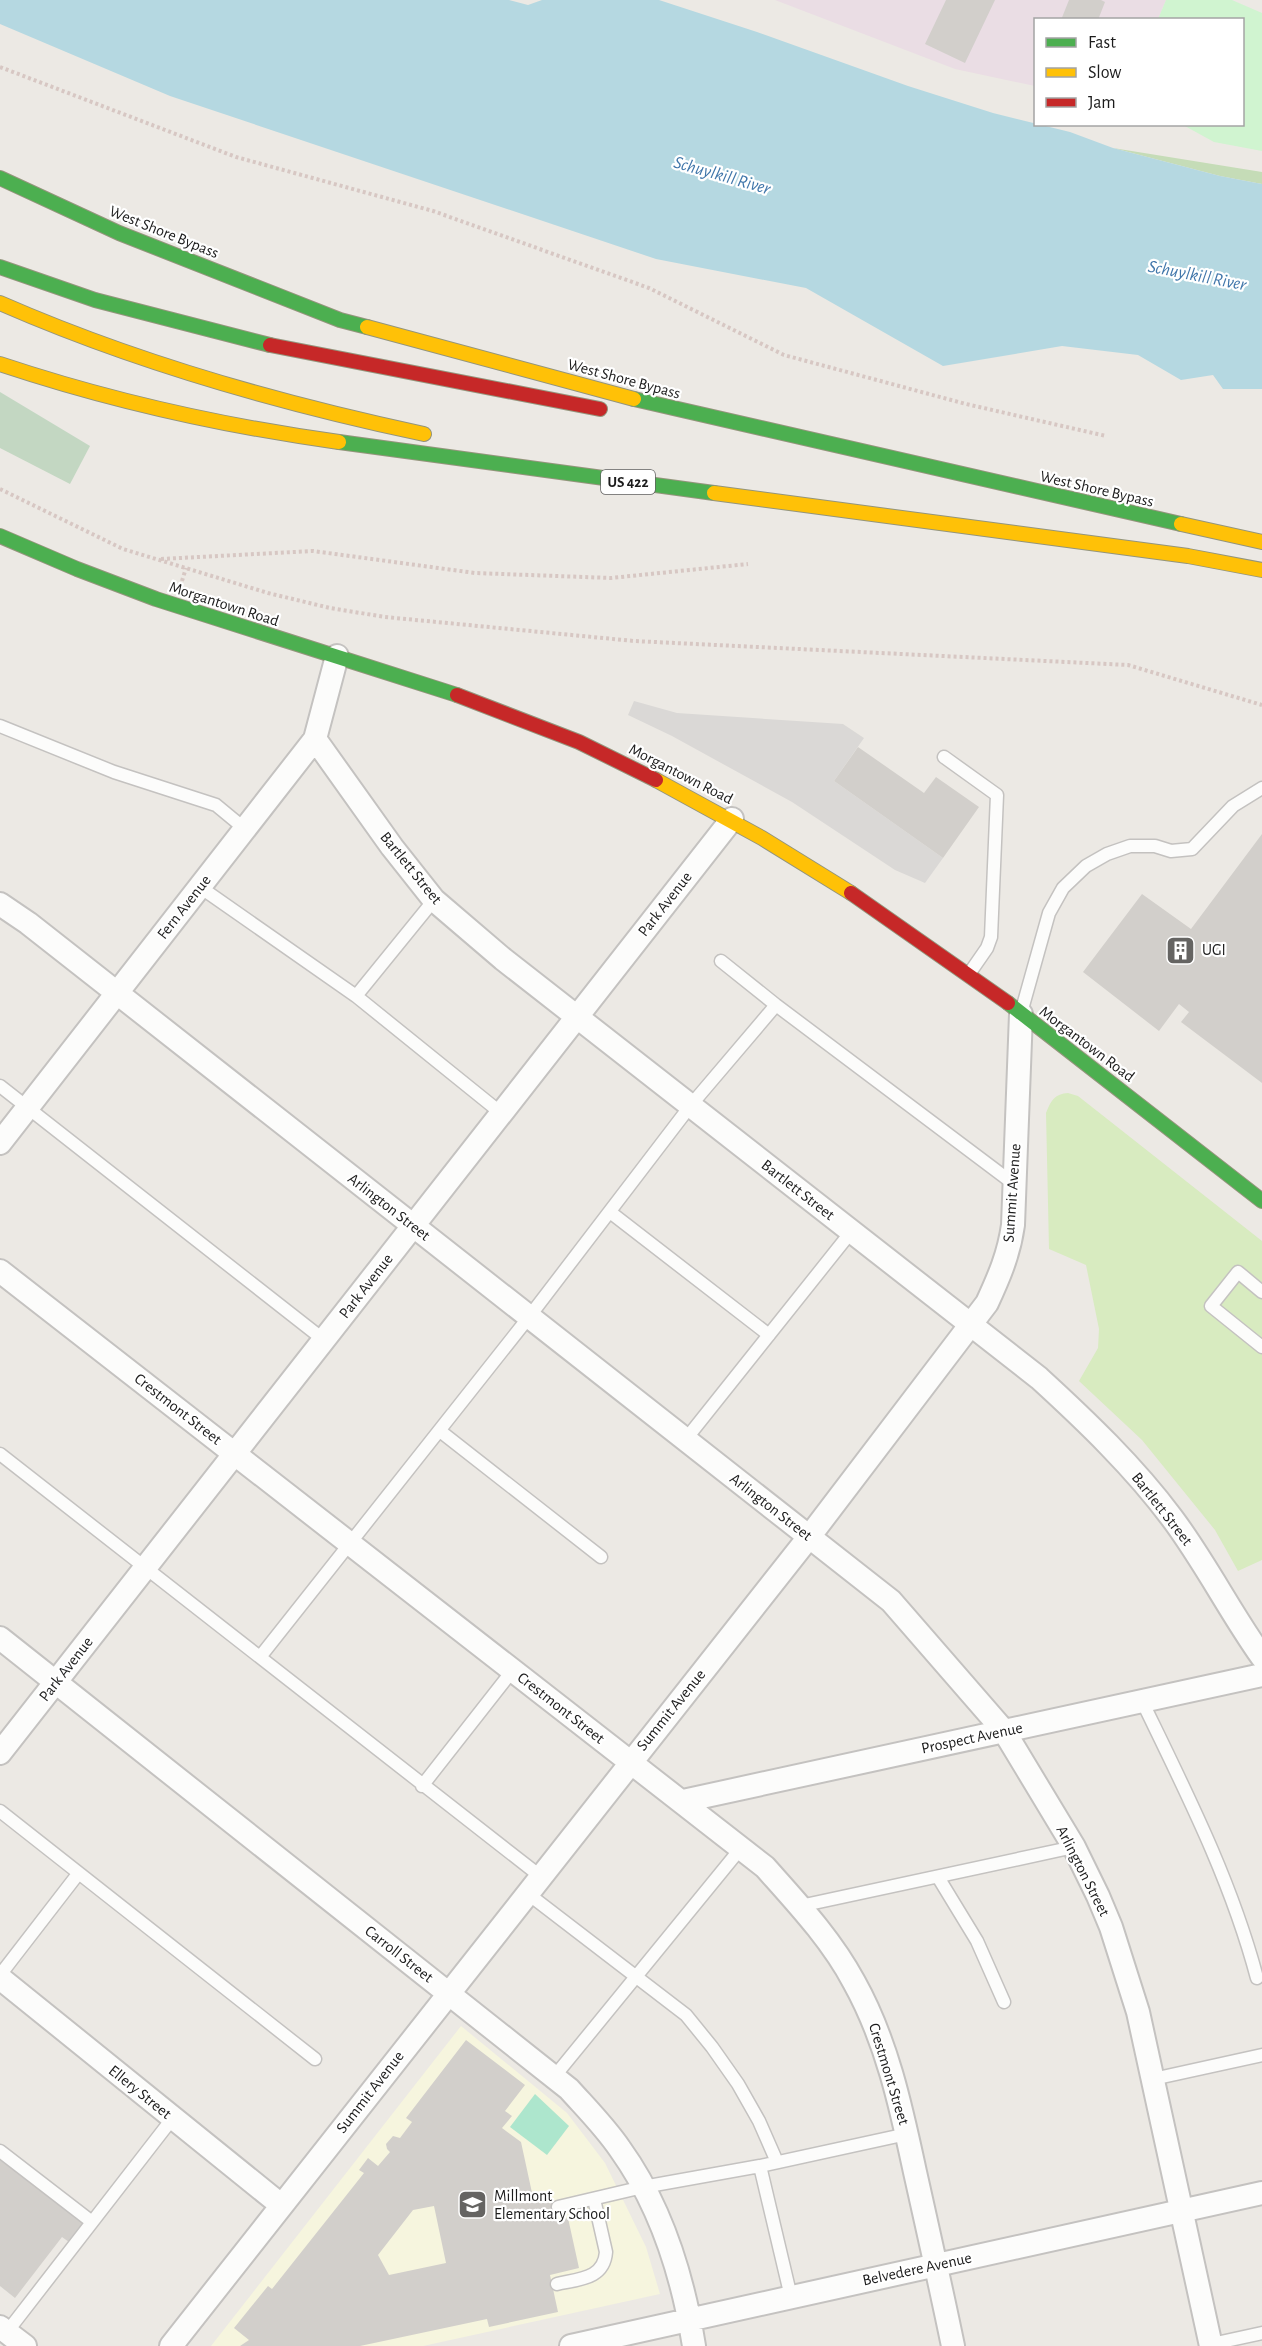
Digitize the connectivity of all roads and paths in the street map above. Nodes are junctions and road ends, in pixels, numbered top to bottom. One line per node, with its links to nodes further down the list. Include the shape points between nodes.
1 (0, 67): 8 (path, via 236,157 433,211 649,288 784,355 966,404)
2 (0, 178): 10 (main road, West Shore Bypass, via 119,232 340,320 656,405)
3 (0, 267): 6 (main road, via 95,300 269,345)
4 (0, 303): 9 (main road, via 112,349 210,381)
5 (0, 364): 13 (main road, US 422, via 130,404 305,438)
6 (610, 411)
7 (657, 418): 10 (main road)
8 (1106, 436)
9 (443, 437)
10 (853, 450): 15 (main road, West Shore Bypass)
11 (535, 454): 13 (main road)
12 (0, 489): 16 (path, via 123,549)
13 (821, 508): 18 (main road, US 422, via 1188,556)
14 (0, 536): 19 (main road, Morgantown Road, via 156,599)
15 (1262, 542)
16 (157, 559): 17 (path, via 313,551 475,573 611,578); 20 (path, via 268,593 385,616 634,641 1128,665)
17 (748, 564)
18 (1262, 570)
19 (337, 656): 22 (street, Fern Avenue); 25 (main road, Morgantown Road, via 456,693 544,728 633,767)
20 (1262, 705)
21 (0, 726): 26 (lane, via 114,772 216,805)
22 (315, 739): 26 (street, Fern Avenue); 28 (street, Bartlett Street)
23 (944, 757): 31 (lane, via 997,795 991,937)
24 (1262, 788): 35 (lane, via 1233,806 1192,849 1171,851 1155,846 1130,846 1086,866 1063,888 1049,913)
25 (732, 819): 31 (main road, Morgantown Road, via 844,887); 36 (street, Park Avenue)
26 (245, 829): 27 (street, Fern Avenue)
27 (200, 887): 32 (street, Fern Avenue); 33 (lane)
28 (434, 900): 33 (lane); 36 (street, Bartlett Street)
29 (0, 904): 32 (street, Arlington Street)
30 (721, 961): 34 (lane)
31 (968, 975): 35 (main road, Morgantown Road)
32 (117, 993): 39 (street, Fern Avenue); 45 (street, Arlington Street)
33 (356, 996): 40 (lane)
34 (776, 1005): 38 (lane); 42 (lane)
35 (1021, 1014): 42 (street, Summit Avenue); 43 (main road, Morgantown Road)
36 (577, 1017): 38 (street, Bartlett Street); 40 (street, Park Avenue)
37 (0, 1086): 39 (lane)
38 (691, 1105): 44 (lane); 46 (street, Bartlett Street)
39 (28, 1107): 41 (street, Fern Avenue); 52 (lane)
40 (501, 1113): 45 (street, Park Avenue)
41 (0, 1143)
42 (1014, 1184): 50 (street, Summit Avenue, via 1006,1259 987,1303)
43 (1262, 1201)
44 (610, 1212): 49 (lane); 51 (lane)
45 (413, 1226): 49 (street, Arlington Street); 52 (street, Park Avenue)
46 (852, 1232): 50 (street, Bartlett Street); 51 (lane)
47 (0, 1270): 56 (street, Crestmont Street)
48 (1262, 1292): 53 (lane, via 1238,1272 1211,1306)
49 (529, 1317): 54 (lane); 55 (street, Arlington Street)
50 (972, 1325): 58 (street, Summit Avenue); 64 (street, Bartlett Street, via 1077,1412 1142,1480 1197,1554)
51 (769, 1335): 55 (lane)
52 (324, 1340): 56 (street, Park Avenue)
53 (1261, 1345)
54 (440, 1431): 59 (lane); 60 (lane)
55 (686, 1439): 58 (street, Arlington Street)
56 (235, 1453): 59 (street, Crestmont Street); 61 (street, Park Avenue)
57 (0, 1454): 61 (lane)
58 (809, 1537): 69 (street, Arlington Street, via 891,1601); 71 (street, Summit Avenue)
59 (351, 1544): 63 (lane); 65 (street, Crestmont Street)
60 (601, 1557)
61 (145, 1568): 63 (lane); 67 (street, Park Avenue)
62 (0, 1638): 67 (street, Carroll Street)
63 (260, 1657): 72 (lane)
64 (1262, 1657)
65 (513, 1670): 71 (street, Crestmont Street); 72 (lane)
66 (1262, 1675): 68 (street, Prospect Avenue)
67 (56, 1682): 70 (street, Park Avenue); 84 (street, Carroll Street)
68 (1142, 1701): 69 (street, Prospect Avenue); 83 (lane, via 1222,1871)
69 (1004, 1731): 73 (street, Prospect Avenue); 75 (street, Arlington Street)
70 (0, 1753)
71 (631, 1761): 73 (street, Crestmont Street); 79 (street, Summit Avenue)
72 (422, 1786): 79 (lane)
73 (683, 1801): 76 (street, Crestmont Street)
74 (0, 1811): 77 (lane)
75 (1074, 1847): 78 (lane); 89 (street, Arlington Street, via 1111,1927)
76 (741, 1848): 80 (street, Crestmont Street, via 765,1867); 82 (lane)
77 (78, 1874): 81 (lane); 87 (lane)
78 (938, 1877): 80 (lane); 85 (lane, via 977,1941)
79 (533, 1884): 82 (lane); 84 (street, Summit Avenue)
80 (800, 1906): 91 (street, Crestmont Street, via 849,1973 874,2023)
81 (0, 1976): 90 (street, Ellery Street)
82 (637, 1977): 88 (lane); 93 (lane, via 686,2015 712,2047 759,2121)
83 (1257, 1978)
84 (448, 1993): 88 (street, Carroll Street); 98 (street, Summit Avenue)
85 (1004, 2002)
86 (1262, 2055): 89 (lane)
87 (315, 2059)
88 (554, 2077): 95 (street, Carroll Street, via 608,2133)
89 (1153, 2079): 100 (street, Arlington Street)
90 (172, 2119): 98 (street, Ellery Street); 101 (lane)
91 (907, 2134): 93 (lane); 102 (street, Crestmont Street)
92 (0, 2151): 101 (lane)
93 (777, 2162): 94 (lane)
94 (760, 2166): 95 (lane); 104 (lane)
95 (644, 2187): 97 (lane); 105 (street, Carroll Street, via 667,2240)
96 (1262, 2193): 100 (street, Belvedere Avenue)
97 (594, 2199): 99 (lane); 103 (lane, via 605,2261 591,2277)
98 (281, 2205): 110 (street, Summit Avenue)
99 (558, 2207)
100 (1182, 2210): 102 (street, Belvedere Avenue); 108 (street, Arlington Street)
101 (92, 2222): 106 (lane)
102 (936, 2265): 104 (street, Belvedere Avenue); 113 (street, Crestmont Street)
103 (557, 2284)
104 (791, 2297): 105 (street, Belvedere Avenue)
105 (690, 2320): 111 (street, Belvedere Avenue); 112 (street, Carroll Street)
106 (3, 2329): 109 (street)
107 (1262, 2333): 108 (lane)
108 (1207, 2345)
109 (25, 2346)
110 (171, 2346)
111 (571, 2346)
112 (694, 2346)
113 (953, 2346)

